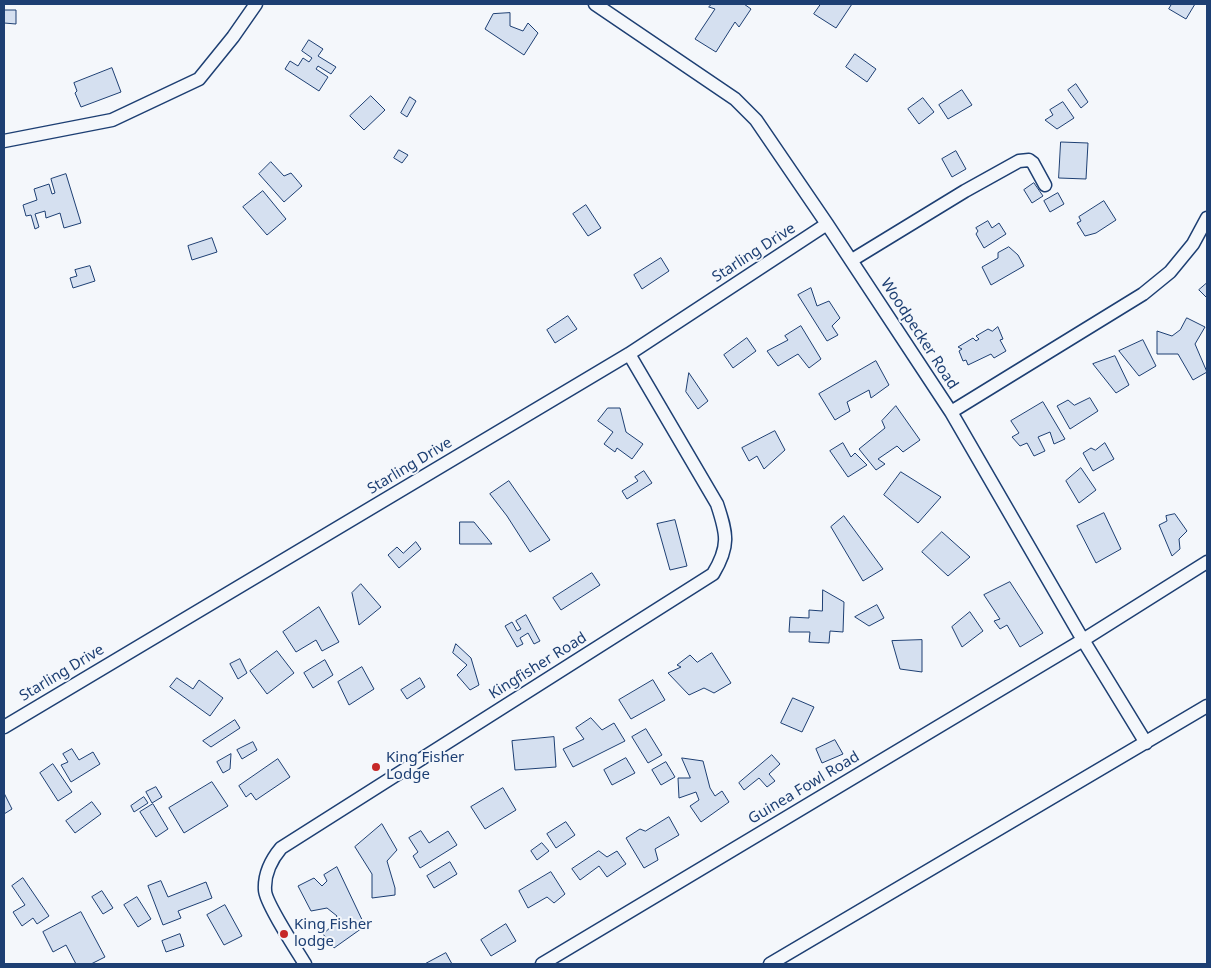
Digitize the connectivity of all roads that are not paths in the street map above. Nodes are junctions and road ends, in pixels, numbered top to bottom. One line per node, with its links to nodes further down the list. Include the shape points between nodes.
1 (256, 4): 3 (street, via 199,79 112,120)
2 (595, 4): 6 (street, Woodpecker Road, via 743,106)
3 (4, 141)
4 (1045, 185): 7 (street, via 1033,163 1024,159)
5 (1207, 218): 9 (street, via 1170,272 1143,294)
6 (828, 224): 7 (street, Woodpecker Road); 8 (street, Starling Drive)
7 (852, 260): 9 (street, Woodpecker Road)
8 (629, 354): 13 (street, Starling Drive); 15 (street, Kingfisher Road, via 717,504 726,544 722,560 713,574 281,848 267,871 265,892)
9 (952, 412): 11 (street, Woodpecker Road)
10 (1207, 562): 11 (street, Guinea Fowl Road)
11 (1083, 640): 14 (street, Woodpecker Road); 16 (street, Guinea Fowl Road)
12 (1207, 706): 14 (street)
13 (4, 727)
14 (1146, 743): 17 (street)
15 (306, 964)
16 (542, 964)
17 (770, 964)

